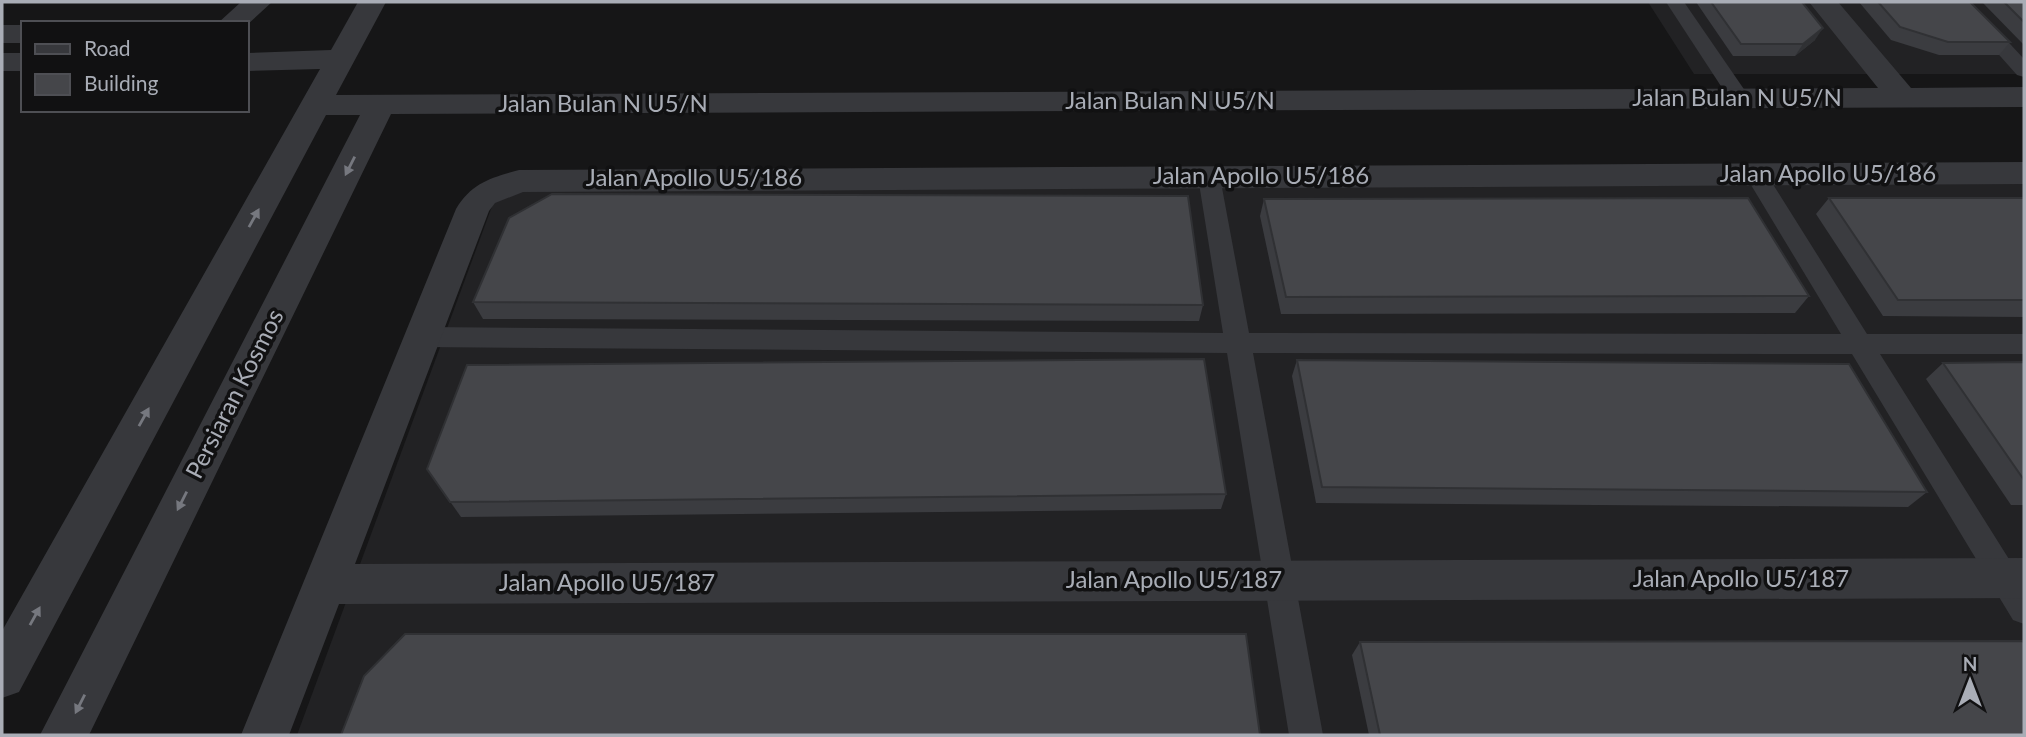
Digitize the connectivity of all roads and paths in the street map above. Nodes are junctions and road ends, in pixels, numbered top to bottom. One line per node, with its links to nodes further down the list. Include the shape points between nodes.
1 (258, 2): 6 (street)
2 (372, 2): 13 (street)
3 (1675, 2): 16 (lane)
4 (1822, 2): 14 (street)
5 (1961, 2): 12 (lane)
6 (235, 21)
7 (2, 34): 8 (street)
8 (21, 34)
9 (2, 62): 10 (street)
10 (21, 62)
11 (248, 62): 13 (street, Jalan Bulan N U5/N)
12 (2024, 71)
13 (330, 79): 17 (street, Jalan Bulan N U5/N); 28 (street, one-way to 13)
14 (1902, 97): 15 (street, Jalan Bulan N U5/N); 16 (street, Jalan Bulan N U5/N)
15 (2024, 97)
16 (1739, 98): 17 (street, Jalan Bulan N U5/N)
17 (380, 105): 29 (street, Persiaran Kosmos, one-way to 29)
18 (2024, 173): 19 (street, Jalan Apollo U5/186)
19 (1756, 175): 20 (street, Jalan Apollo U5/186); 23 (lane)
20 (1209, 177): 21 (street, Jalan Apollo U5/186, via 519,181 483,195 473,209); 22 (lane)
21 (424, 337): 22 (lane); 26 (street)
22 (1236, 343): 23 (lane); 25 (lane)
23 (1858, 343): 24 (lane); 27 (lane)
24 (2024, 344)
25 (1279, 580): 26 (street, Jalan Apollo U5/187); 27 (street, Jalan Apollo U5/187); 31 (lane)
26 (324, 584): 30 (street)
27 (2018, 588)
28 (2, 676)
29 (64, 735)
30 (265, 735)
31 (1306, 735)

